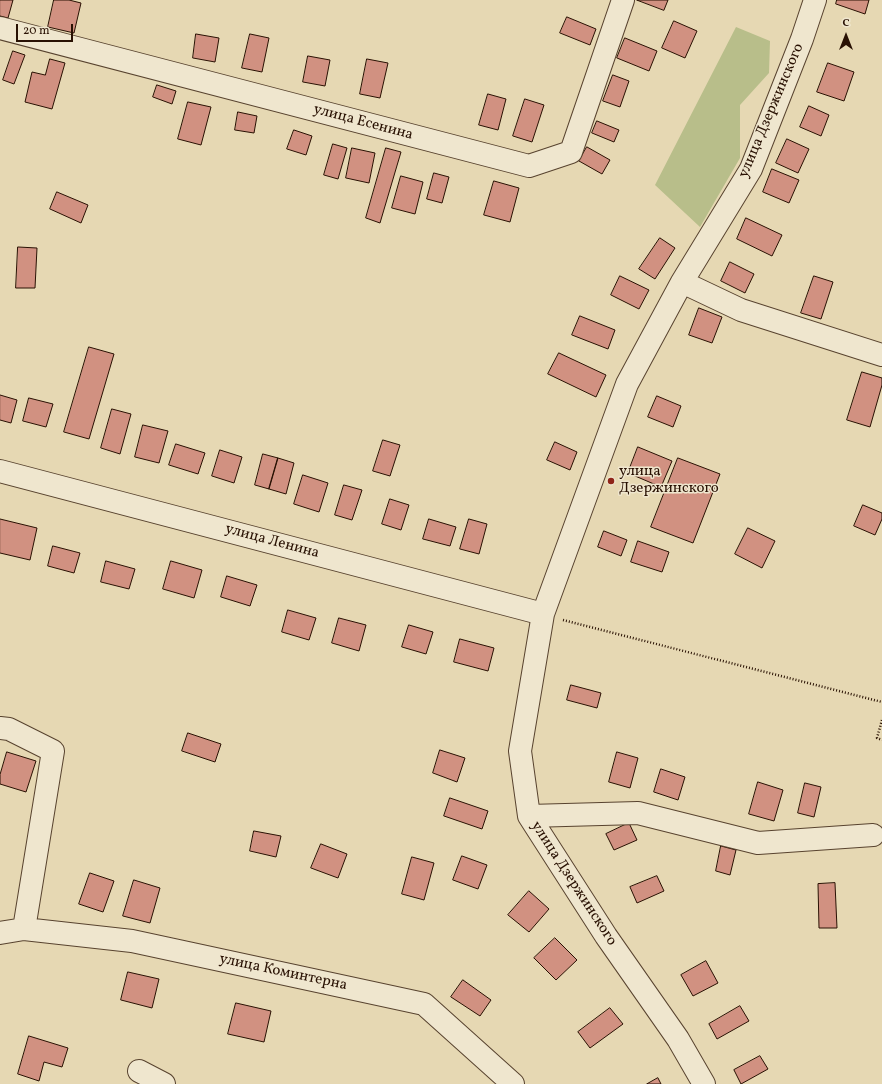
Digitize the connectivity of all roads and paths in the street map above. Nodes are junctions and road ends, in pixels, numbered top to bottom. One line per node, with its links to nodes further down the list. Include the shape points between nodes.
1 (622, 0): 3 (street, улица Есенина, via 571,152 529,166)
2 (815, 0): 4 (street, улица Дзержинского, via 751,169)
3 (0, 28)
4 (682, 282): 5 (street, via 741,310); 7 (street, улица Дзержинского, via 627,384)
5 (882, 354)
6 (0, 470): 7 (street, улица Ленина)
7 (543, 614): 8 (path); 12 (street, улица Дзержинского, via 520,752)
8 (882, 702)
9 (882, 720): 11 (path, via 877,738)
10 (0, 728): 14 (street, via 9,729 53,752)
11 (882, 740)
12 (529, 816): 13 (street, via 638,813 758,843); 19 (street, улица Дзержинского, via 606,936 678,1039)
13 (873, 835)
14 (24, 930): 15 (street, улица Коминтерна); 18 (street, улица Коминтерна, via 132,941 424,1004)
15 (0, 933)
16 (139, 1071): 17 (street)
17 (164, 1084)
18 (512, 1084)
19 (704, 1084)

